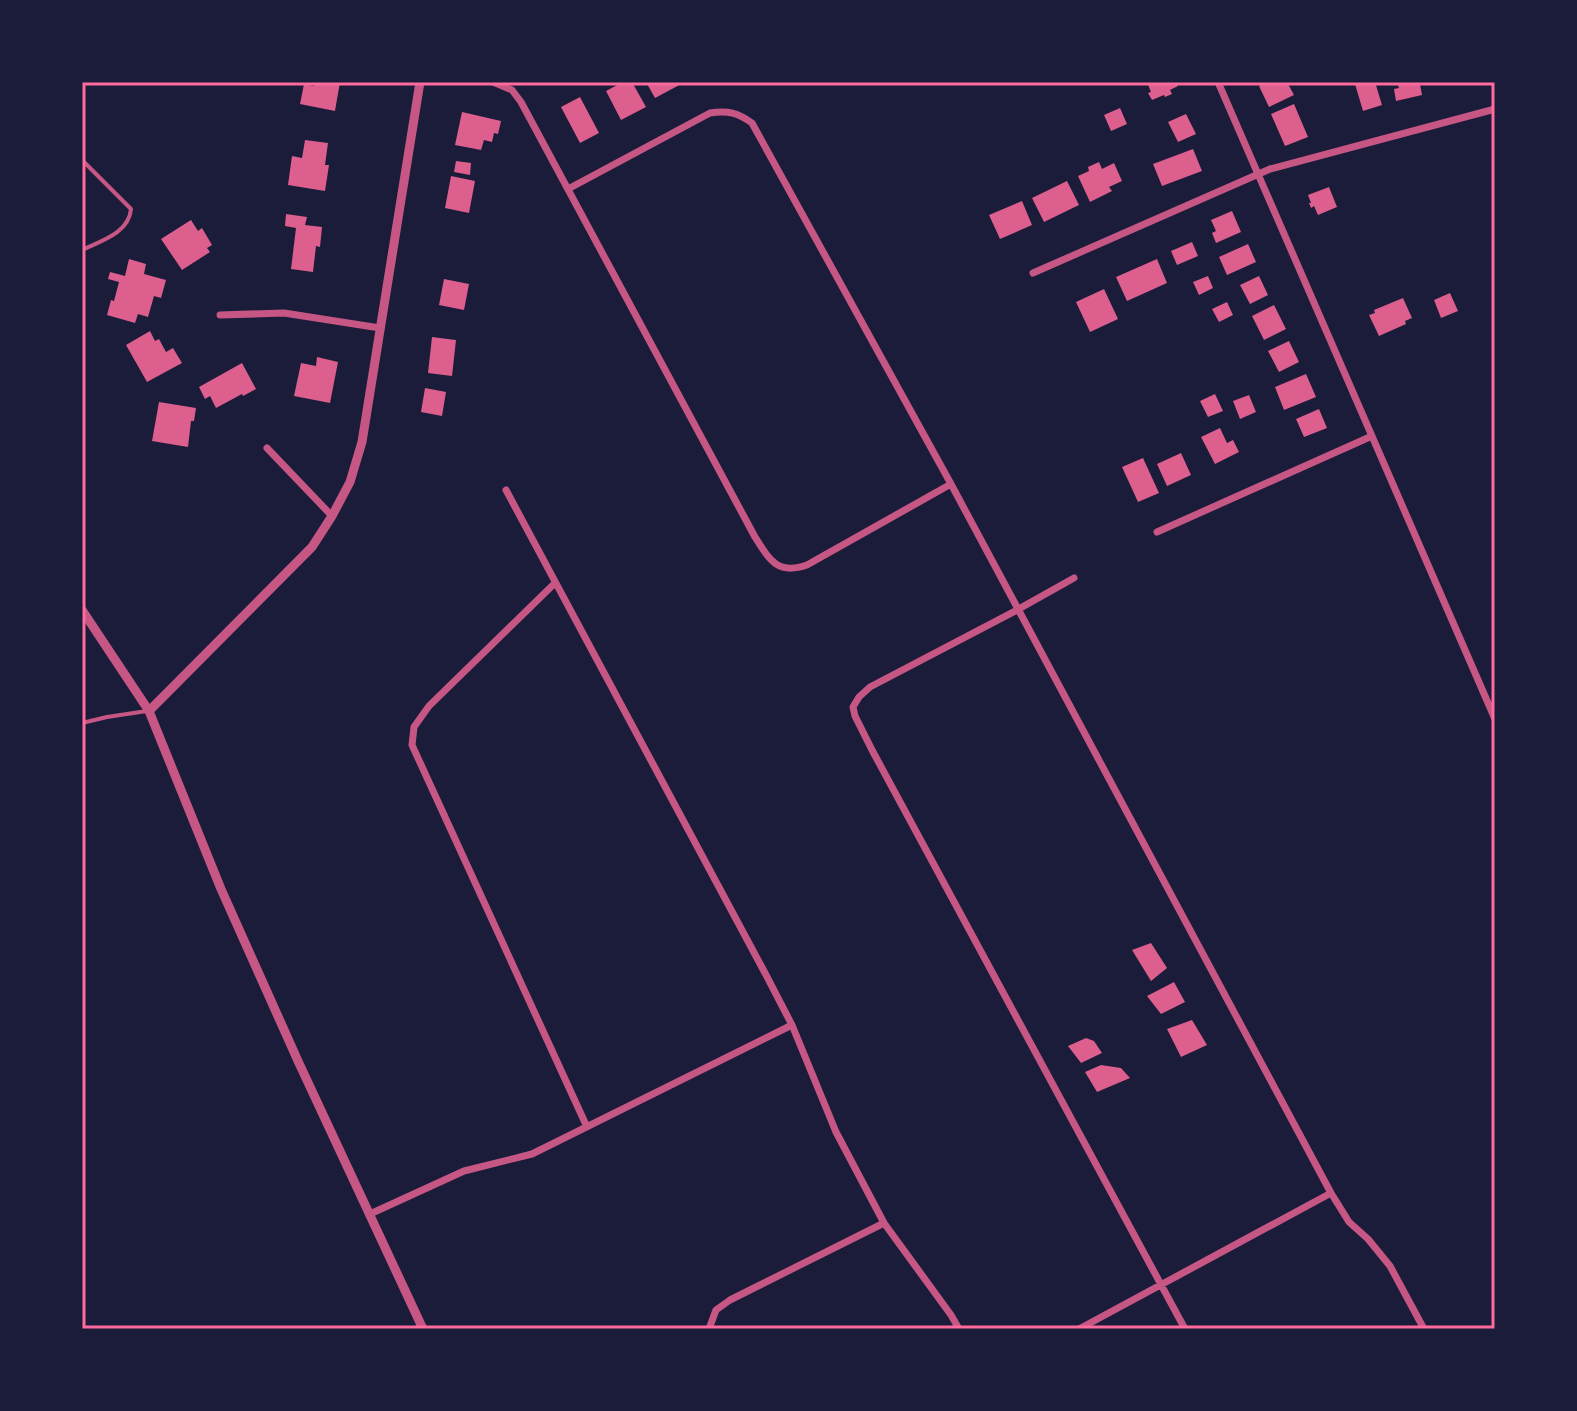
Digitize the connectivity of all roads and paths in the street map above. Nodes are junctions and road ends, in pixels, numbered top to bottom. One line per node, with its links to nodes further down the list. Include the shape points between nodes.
1 (420, 82): 11 (street)
2 (493, 82): 7 (street, via 512,90 521,102)
3 (1218, 82): 6 (street)
4 (1495, 109): 6 (street)
5 (82, 160): 8 (lane, via 131,209 116,234)
6 (1259, 174): 9 (street); 12 (street)
7 (568, 189): 14 (street, via 710,113 739,114 752,123); 14 (street, via 755,537 780,567 807,565)
8 (82, 250)
9 (1033, 273)
10 (220, 315): 11 (street, via 284,313)
11 (380, 328): 16 (street, via 362,442)
12 (1372, 436): 17 (street); 23 (street)
13 (267, 448): 16 (street)
14 (951, 484): 21 (street)
15 (506, 490): 19 (street)
16 (332, 516): 22 (street, via 312,547)
17 (1157, 532)
18 (1074, 578): 21 (street)
19 (555, 583): 25 (street); 26 (street, via 429,706 414,727 412,745)
20 (82, 610): 22 (street)
21 (1017, 610): 27 (street); 30 (street, via 870,687 853,707)
22 (149, 711): 24 (lane); 28 (street, via 221,889)
23 (1495, 719)
24 (82, 723)
25 (792, 1025): 26 (street); 29 (street, via 836,1132)
26 (587, 1127): 28 (street, via 532,1154 464,1171)
27 (1331, 1193): 30 (street); 36 (street, via 1349,1222 1390,1266)
28 (370, 1214): 31 (street)
29 (884, 1223): 32 (street, via 730,1300 716,1310); 33 (street)
30 (1162, 1285): 34 (street); 35 (street)
31 (423, 1329)
32 (709, 1329)
33 (959, 1329)
34 (1079, 1329)
35 (1185, 1329)
36 (1424, 1329)

